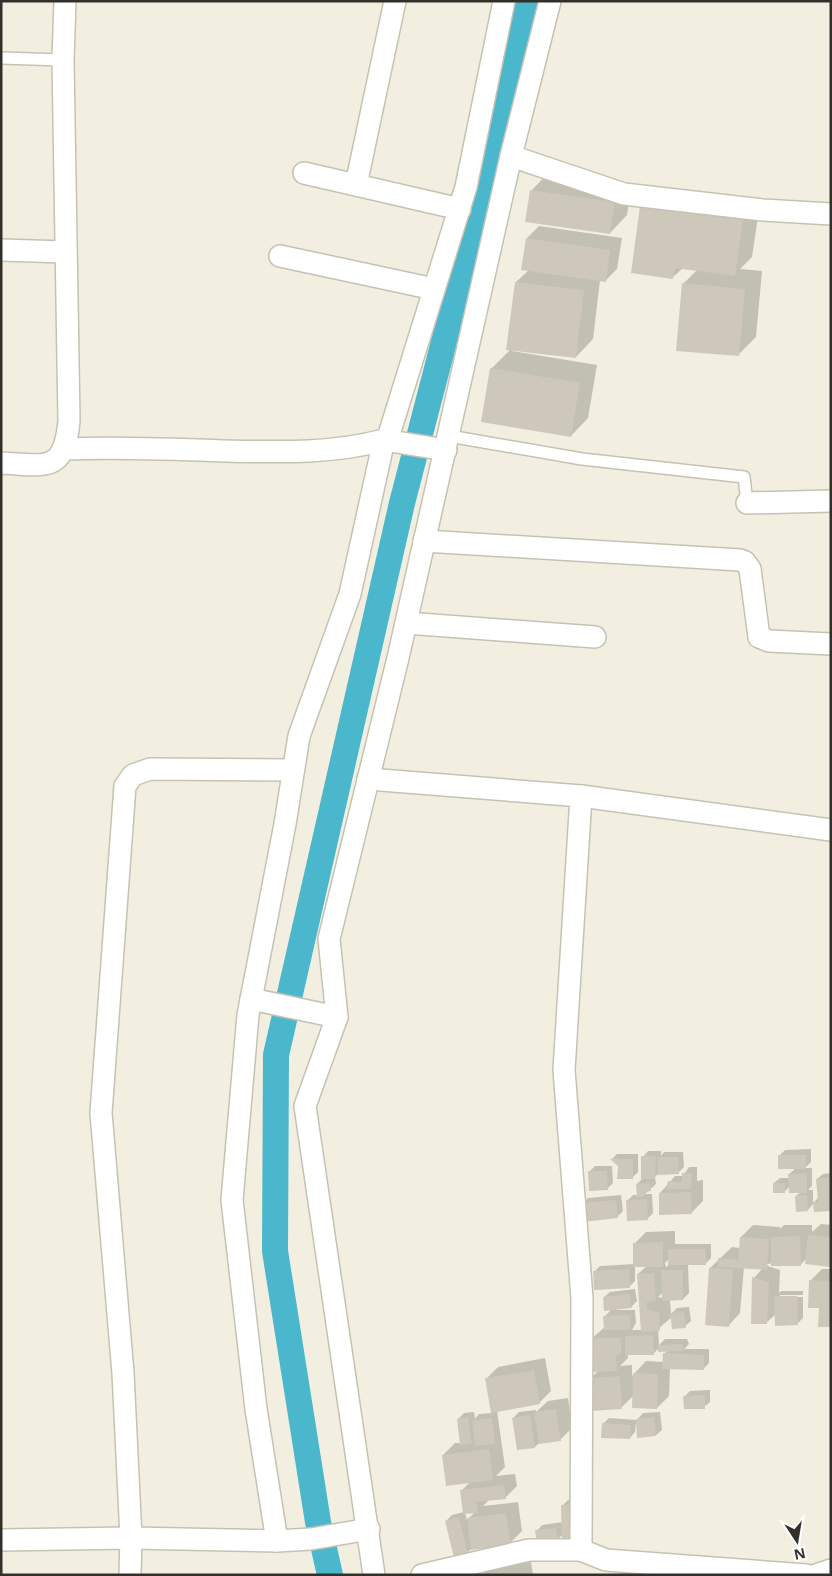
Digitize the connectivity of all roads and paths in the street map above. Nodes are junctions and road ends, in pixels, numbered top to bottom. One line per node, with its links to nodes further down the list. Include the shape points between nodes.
1 (65, 1): 6 (street)
2 (395, 1): 9 (street)
3 (504, 1): 10 (street)
4 (550, 1): 7 (street)
5 (1, 58): 6 (lane)
6 (62, 60): 13 (street)
7 (511, 156): 11 (street, via 624,194 763,210); 17 (street)
8 (304, 173): 9 (street)
9 (356, 185): 10 (street)
10 (460, 209): 15 (street)
11 (831, 214)
12 (1, 250): 13 (street)
13 (65, 252): 18 (street, via 69,421)
14 (280, 256): 15 (street)
15 (434, 288): 16 (street)
16 (391, 441): 17 (street); 18 (street, via 353,448 289,453 108,447); 26 (street, via 350,594 298,736)
17 (443, 445): 21 (lane, via 744,477); 22 (street)
18 (64, 449): 19 (street, via 54,462)
19 (1, 463)
20 (831, 501): 21 (street)
21 (747, 503)
22 (424, 541): 23 (street); 25 (street, via 740,560 750,569 759,637 769,641)
23 (406, 623): 24 (street); 27 (street)
24 (596, 637)
25 (831, 644)
26 (294, 770): 30 (street); 33 (street, via 150,770 134,775 125,786 101,1113 123,1373)
27 (368, 779): 28 (street); 31 (street, via 329,939)
28 (581, 796): 29 (street); 36 (street, via 564,1070 582,1298)
29 (831, 830)
30 (251, 998): 31 (street); 35 (street, via 232,1200 256,1409)
31 (329, 1015): 32 (street, via 305,1106)
32 (362, 1530): 35 (street); 39 (street)
33 (131, 1538): 34 (street); 35 (street); 38 (street)
34 (1, 1540)
35 (277, 1541)
36 (581, 1550): 40 (street, via 529,1550); 41 (street, via 606,1560)
37 (831, 1570): 42 (street)
38 (130, 1575)
39 (374, 1575)
40 (422, 1575)
41 (806, 1575)
42 (816, 1575)

